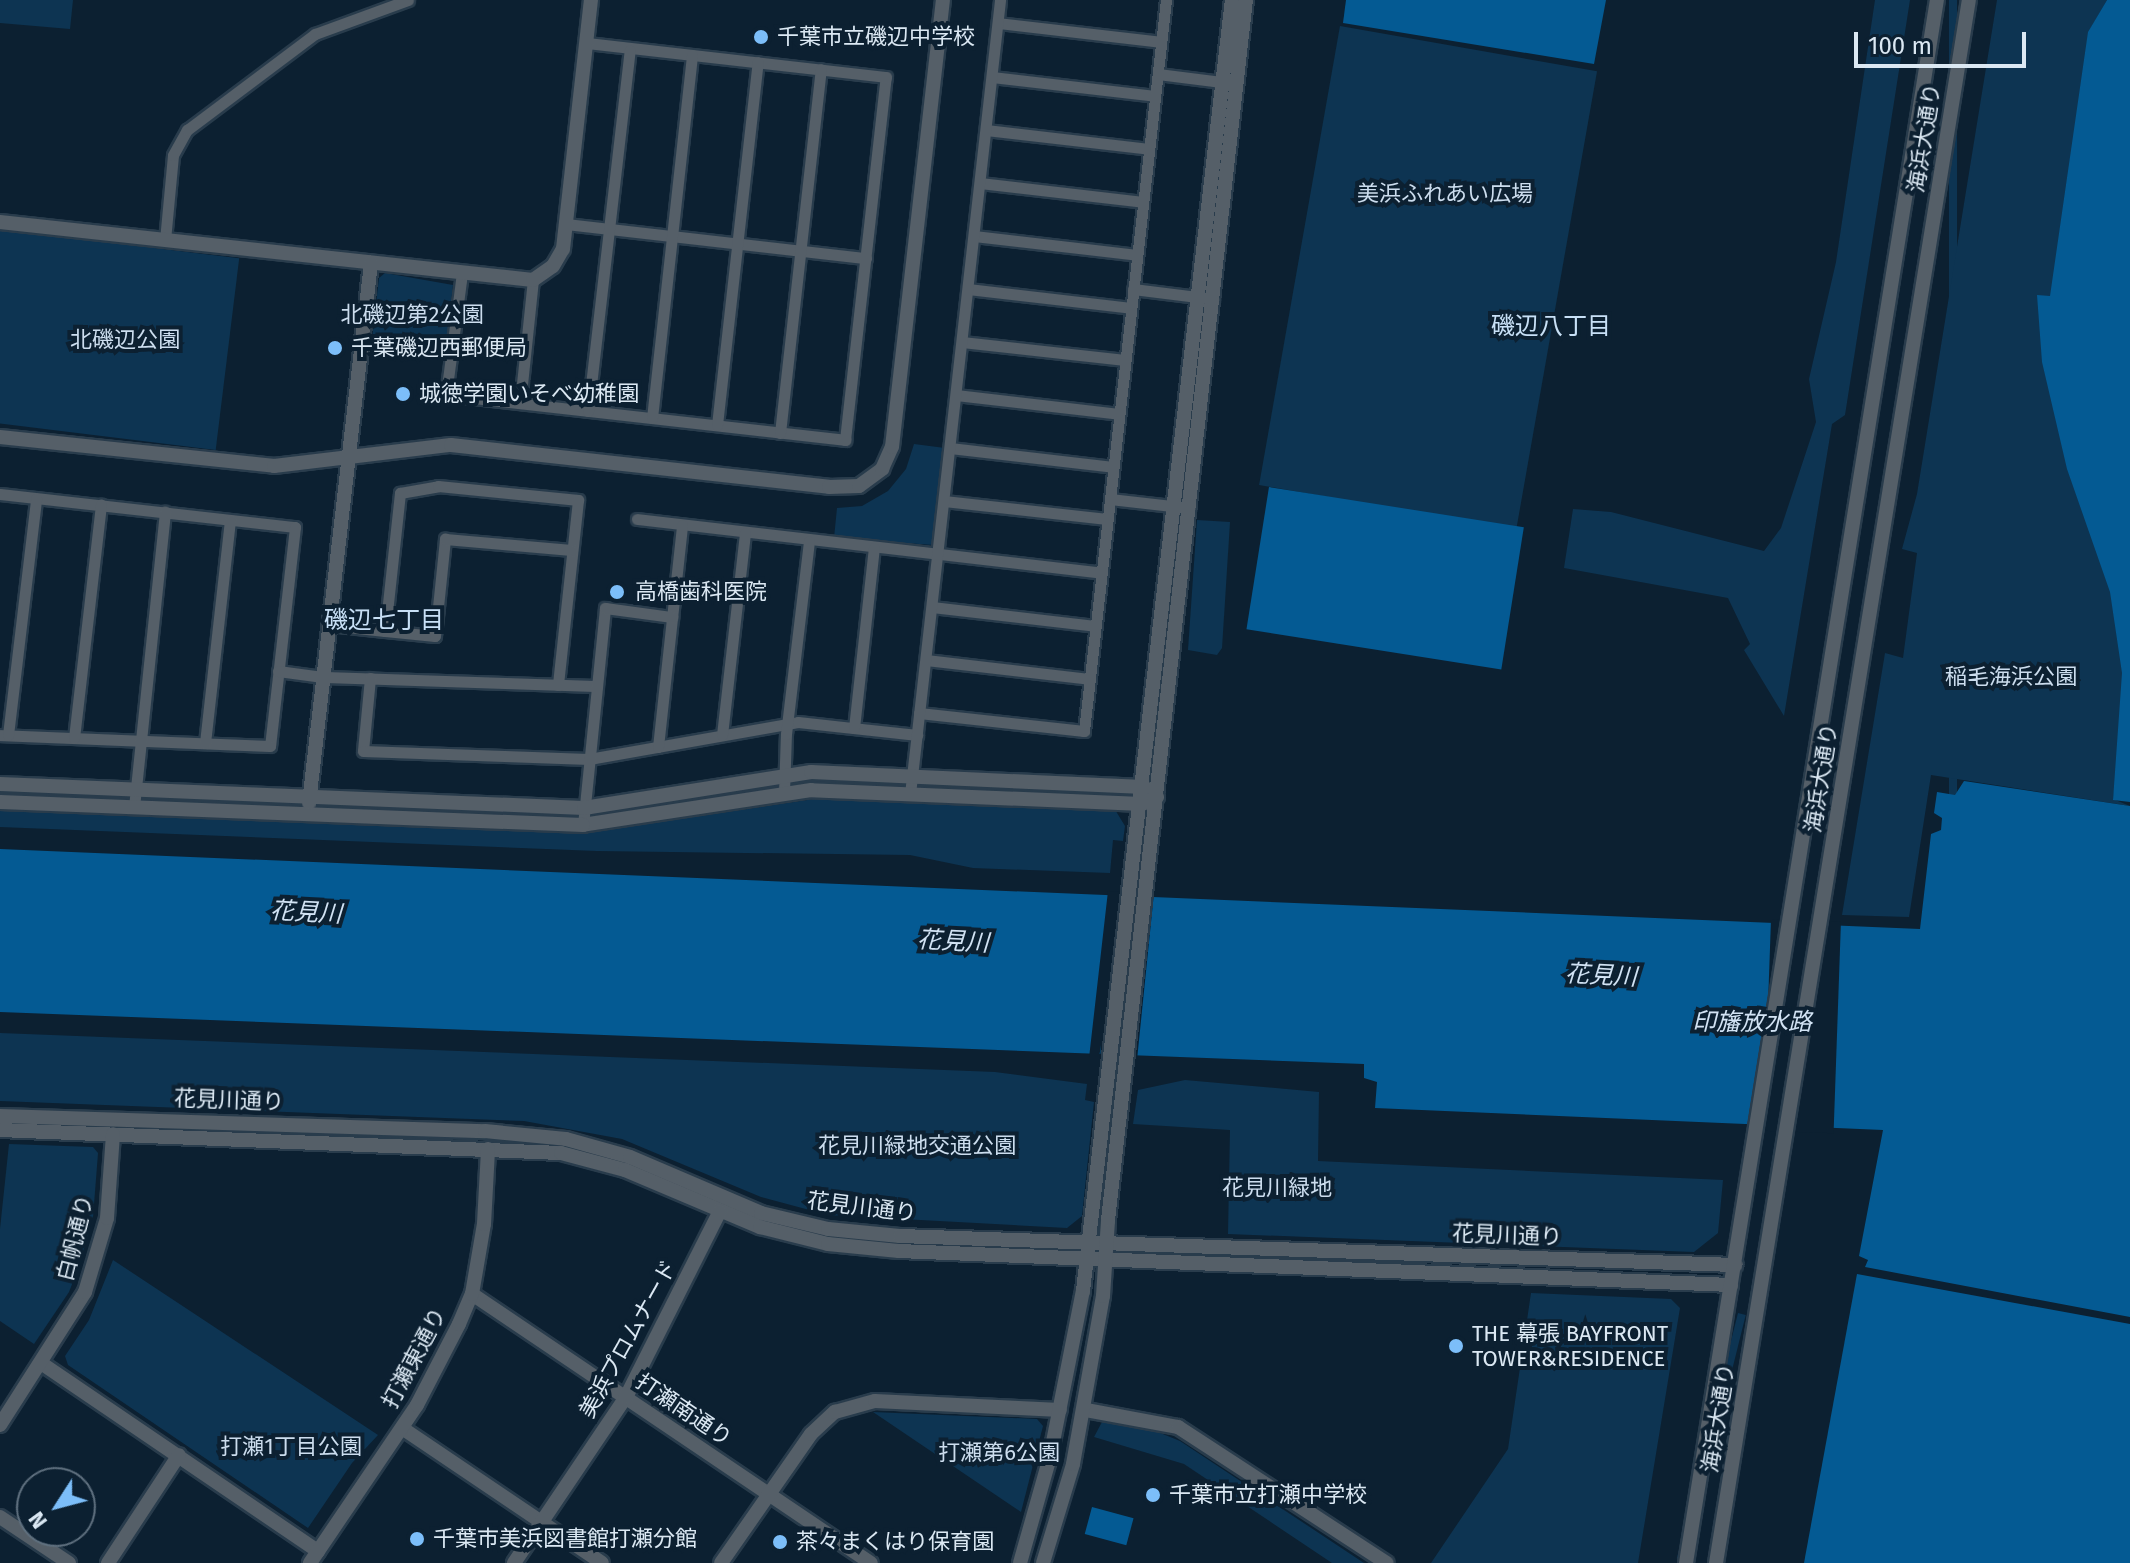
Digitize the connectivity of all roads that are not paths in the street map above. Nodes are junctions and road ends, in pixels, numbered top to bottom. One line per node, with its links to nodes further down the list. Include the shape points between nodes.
1 (408, 0): 30 (street, via 298,43 187,130 173,155)
2 (591, 0): 12 (street)
3 (943, 0): 53 (street, via 892,447 871,479 840,488 451,445)
4 (1000, 0): 10 (street)
5 (1166, 0): 11 (street)
6 (1232, 0): 19 (street)
7 (1246, 0): 19 (street)
8 (1937, 0): 118 (street, 海浜大通り)
9 (1969, 0): 142 (street, 海浜大通り)
10 (998, 23): 11 (street); 18 (street)
11 (1161, 42): 17 (street)
12 (586, 43): 13 (street); 26 (street)
13 (630, 50): 14 (street); 27 (street)
14 (692, 55): 15 (street); 28 (street)
15 (758, 62): 16 (street); 31 (street)
16 (821, 69): 32 (street); 34 (street, via 886,77)
17 (1158, 74): 19 (street); 20 (street)
18 (992, 77): 20 (street); 21 (street)
19 (1230, 83): 40 (street)
20 (1155, 96): 22 (street)
21 (986, 130): 22 (street); 23 (street)
22 (1149, 149): 24 (street)
23 (980, 183): 24 (street); 29 (street)
24 (1143, 202): 33 (street)
25 (0, 222): 30 (street)
26 (566, 224): 27 (street); 37 (street, via 558,259)
27 (609, 229): 28 (street); 46 (street)
28 (672, 236): 31 (street); 48 (street)
29 (974, 236): 33 (street); 38 (street)
30 (165, 240): 35 (street)
31 (738, 243): 32 (street); 49 (street)
32 (800, 250): 34 (street); 50 (street)
33 (1137, 255): 39 (street)
34 (866, 258): 50 (street, via 845,440)
35 (371, 263): 36 (street); 53 (street)
36 (462, 273): 37 (street); 45 (street, via 446,395)
37 (533, 280): 45 (street)
38 (968, 289): 41 (street); 42 (street)
39 (1133, 289): 40 (street); 41 (street)
40 (1206, 298): 60 (street)
41 (1131, 308): 43 (street)
42 (962, 342): 43 (street); 44 (street)
43 (1125, 360): 47 (street)
44 (956, 395): 47 (street); 52 (street)
45 (520, 403): 46 (street)
46 (588, 411): 48 (street)
47 (1119, 414): 54 (street)
48 (652, 418): 49 (street)
49 (717, 425): 50 (street)
50 (780, 433)
51 (0, 437): 53 (street, via 252,465)
52 (950, 448): 54 (street); 58 (street)
53 (348, 456): 74 (street)
54 (1113, 467): 57 (street)
55 (0, 494): 56 (street)
56 (36, 499): 59 (street); 87 (street)
57 (1110, 499): 60 (street); 63 (street)
58 (944, 501): 63 (street); 70 (street)
59 (101, 505): 61 (street); 90 (street)
60 (1182, 508): 98 (street); 103 (street)
61 (165, 512): 64 (street); 91 (street)
62 (637, 519): 65 (street)
63 (1107, 519): 71 (street)
64 (230, 520): 78 (street, via 295,527); 92 (street)
65 (682, 525): 66 (street); 73 (street)
66 (745, 533): 67 (street); 88 (street)
67 (809, 541): 68 (street); 85 (street)
68 (874, 548): 70 (street); 86 (street)
69 (572, 550): 76 (street, via 445,539 435,636); 76 (street, via 578,500 438,486 400,493); 82 (street)
70 (938, 554): 71 (street); 72 (street)
71 (1101, 573): 75 (street)
72 (932, 607): 75 (street); 77 (street)
73 (672, 617): 83 (street, via 605,608); 93 (street)
74 (329, 625): 76 (street); 79 (street)
75 (1095, 626): 81 (street)
76 (385, 631)
77 (926, 660): 81 (street); 84 (street)
78 (278, 671): 79 (street); 92 (street, via 270,746)
79 (323, 677): 80 (street); 102 (street)
80 (370, 678): 82 (street); 94 (street, via 363,751)
81 (1089, 679): 84 (street, via 1084,731)
82 (558, 685): 83 (street)
83 (597, 686): 94 (street)
84 (919, 713): 89 (street)
85 (788, 723): 86 (street); 88 (street); 95 (street)
86 (854, 728): 89 (street)
87 (4, 735): 90 (street)
88 (722, 735): 93 (street)
89 (917, 735): 96 (street)
90 (74, 738): 91 (street)
91 (139, 741): 92 (street); 99 (street)
92 (205, 743)
93 (658, 747): 94 (street)
94 (589, 759): 107 (street)
95 (784, 775): 96 (street); 100 (street); 107 (street)
96 (912, 777): 98 (street); 101 (street)
97 (0, 784): 99 (street)
98 (1144, 787): 103 (street); 105 (street)
99 (135, 789): 102 (street); 106 (street)
100 (784, 793): 101 (street); 109 (street)
101 (910, 794): 105 (street)
102 (310, 796): 107 (street); 108 (street)
103 (1157, 797): 105 (street); 110 (street)
104 (0, 802): 106 (street)
105 (1142, 804): 110 (street)
106 (134, 807): 108 (street)
107 (584, 808): 109 (street)
108 (308, 815): 109 (street)
109 (583, 825)
110 (1141, 867): 116 (street); 117 (street, via 1126,1078)
111 (0, 1116): 116 (street, 花見川通り, via 537,1135 595,1145 761,1213 828,1229)
112 (0, 1130): 113 (street, 花見川通り)
113 (113, 1134): 114 (street, 花見川通り); 121 (street, 白帆通り, via 110,1197 96,1262 74,1315)
114 (488, 1149): 115 (street, 花見川通り, via 589,1159); 120 (street, 打瀬東通り, via 484,1224)
115 (720, 1211): 116 (street, 花見川通り, via 828,1244); 122 (street, 美浜プロムナード)
116 (1088, 1251): 117 (street, 花見川通り); 123 (street)
117 (1106, 1252): 118 (street, 花見川通り); 119 (street, 花見川通り); 124 (street)
118 (1735, 1265): 119 (street, 海浜大通り)
119 (1731, 1285): 141 (street, 海浜大通り)
120 (472, 1294): 122 (street, 打瀬南通り); 126 (street, 打瀬東通り)
121 (41, 1363): 125 (street, 白帆通り); 127 (street)
122 (626, 1397): 128 (street, 打瀬南通り); 130 (street, 美浜プロムナード)
123 (1060, 1410): 128 (street, via 854,1404 822,1422); 138 (street)
124 (1086, 1410): 139 (street); 140 (street, via 1178,1427)
125 (0, 1425)
126 (402, 1428): 130 (street); 131 (street, 打瀬東通り)
127 (179, 1455): 131 (street); 133 (street)
128 (768, 1494): 136 (street); 137 (street, 打瀬南通り)
129 (0, 1517): 132 (street)
130 (541, 1523): 134 (street, 美浜プロムナード); 135 (street)
131 (314, 1557)
132 (69, 1563)
133 (108, 1563)
134 (514, 1563)
135 (602, 1563)
136 (721, 1563)
137 (871, 1563)
138 (1020, 1563)
139 (1043, 1563)
140 (1387, 1563)
141 (1686, 1563)
142 (1716, 1563)

